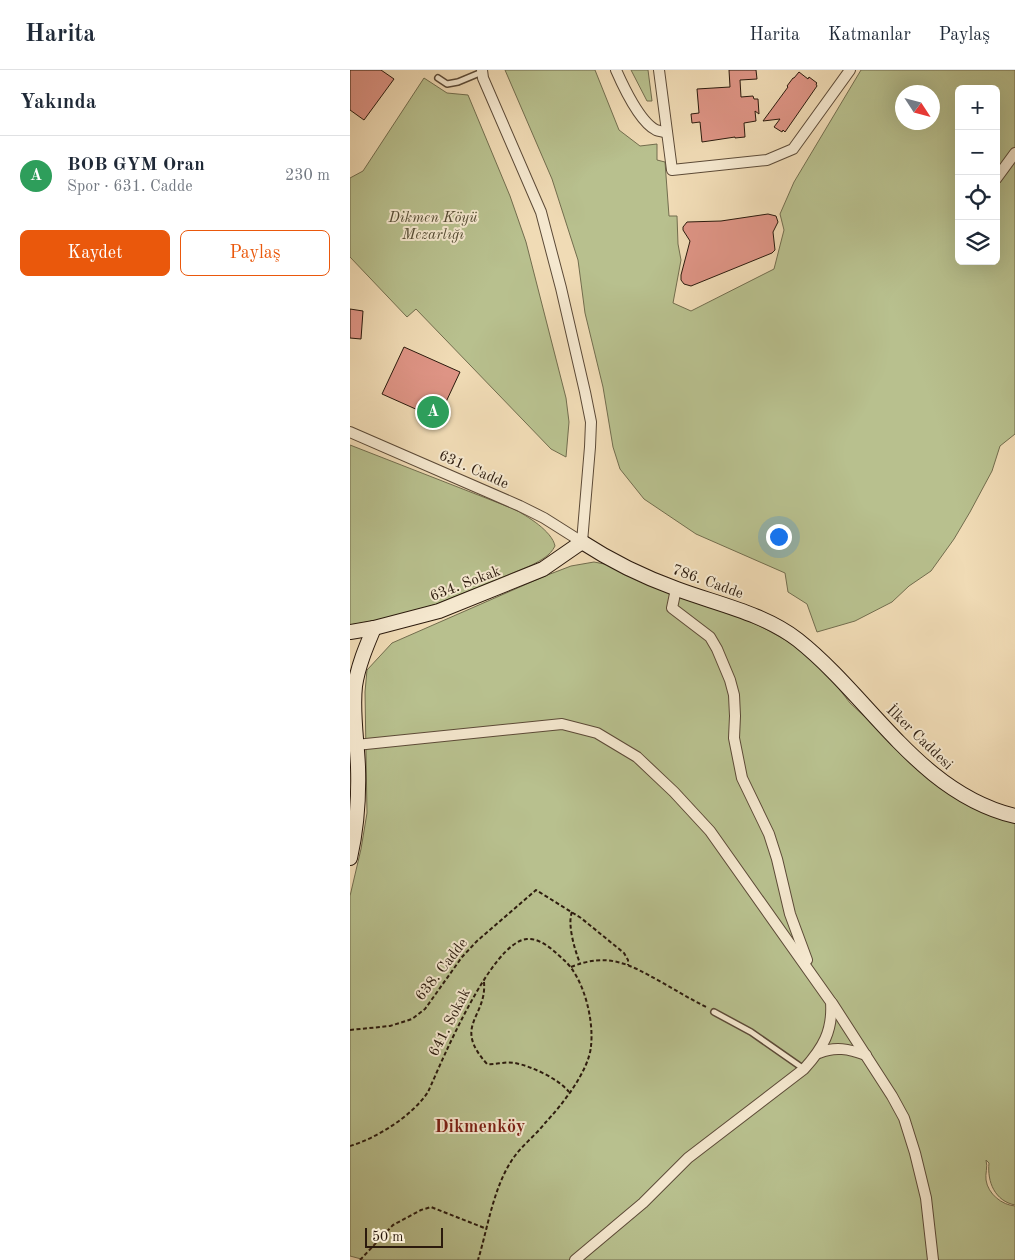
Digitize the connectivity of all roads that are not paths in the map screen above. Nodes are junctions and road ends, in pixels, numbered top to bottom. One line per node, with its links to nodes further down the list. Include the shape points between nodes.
1 (616, 70): 6 (street, via 647,123 655,130)
2 (659, 70): 6 (street)
3 (850, 70): 6 (street, via 793,149 767,160 672,170)
4 (482, 71): 5 (lane, via 447,84); 10 (street, via 541,212 585,392 591,422)
5 (438, 78)
6 (668, 133)
7 (1015, 153): 8 (street)
8 (999, 175)
9 (350, 432): 10 (street, 631. Cadde, via 520,506)
10 (582, 542): 11 (main road, 786. Cadde, via 614,561); 12 (main road, 634. Sokak, via 543,570 439,611)
11 (676, 589): 14 (main road, 786. Cadde, via 760,619 796,639); 18 (street, via 672,608 710,637 730,680 734,738 742,778 769,834 790,914 807,960)
12 (374, 628): 13 (main road, 634. Sokak); 15 (main road, via 358,669)
13 (350, 632)
14 (819, 658): 16 (main road, İlker Caddesi, via 942,782 987,807)
15 (353, 736): 17 (main road, via 359,805); 18 (street, via 562,724 597,733 637,757 710,831)
16 (1015, 816)
17 (350, 858)
18 (831, 1002): 20 (street, via 832,1019); 21 (street)
19 (714, 1012): 22 (lane, via 751,1032)
20 (818, 1053): 21 (street, via 845,1049); 22 (street)
21 (866, 1055): 24 (street, via 904,1118 916,1153)
22 (804, 1069): 23 (street, via 688,1158 643,1203)
23 (574, 1260)
24 (934, 1260)

